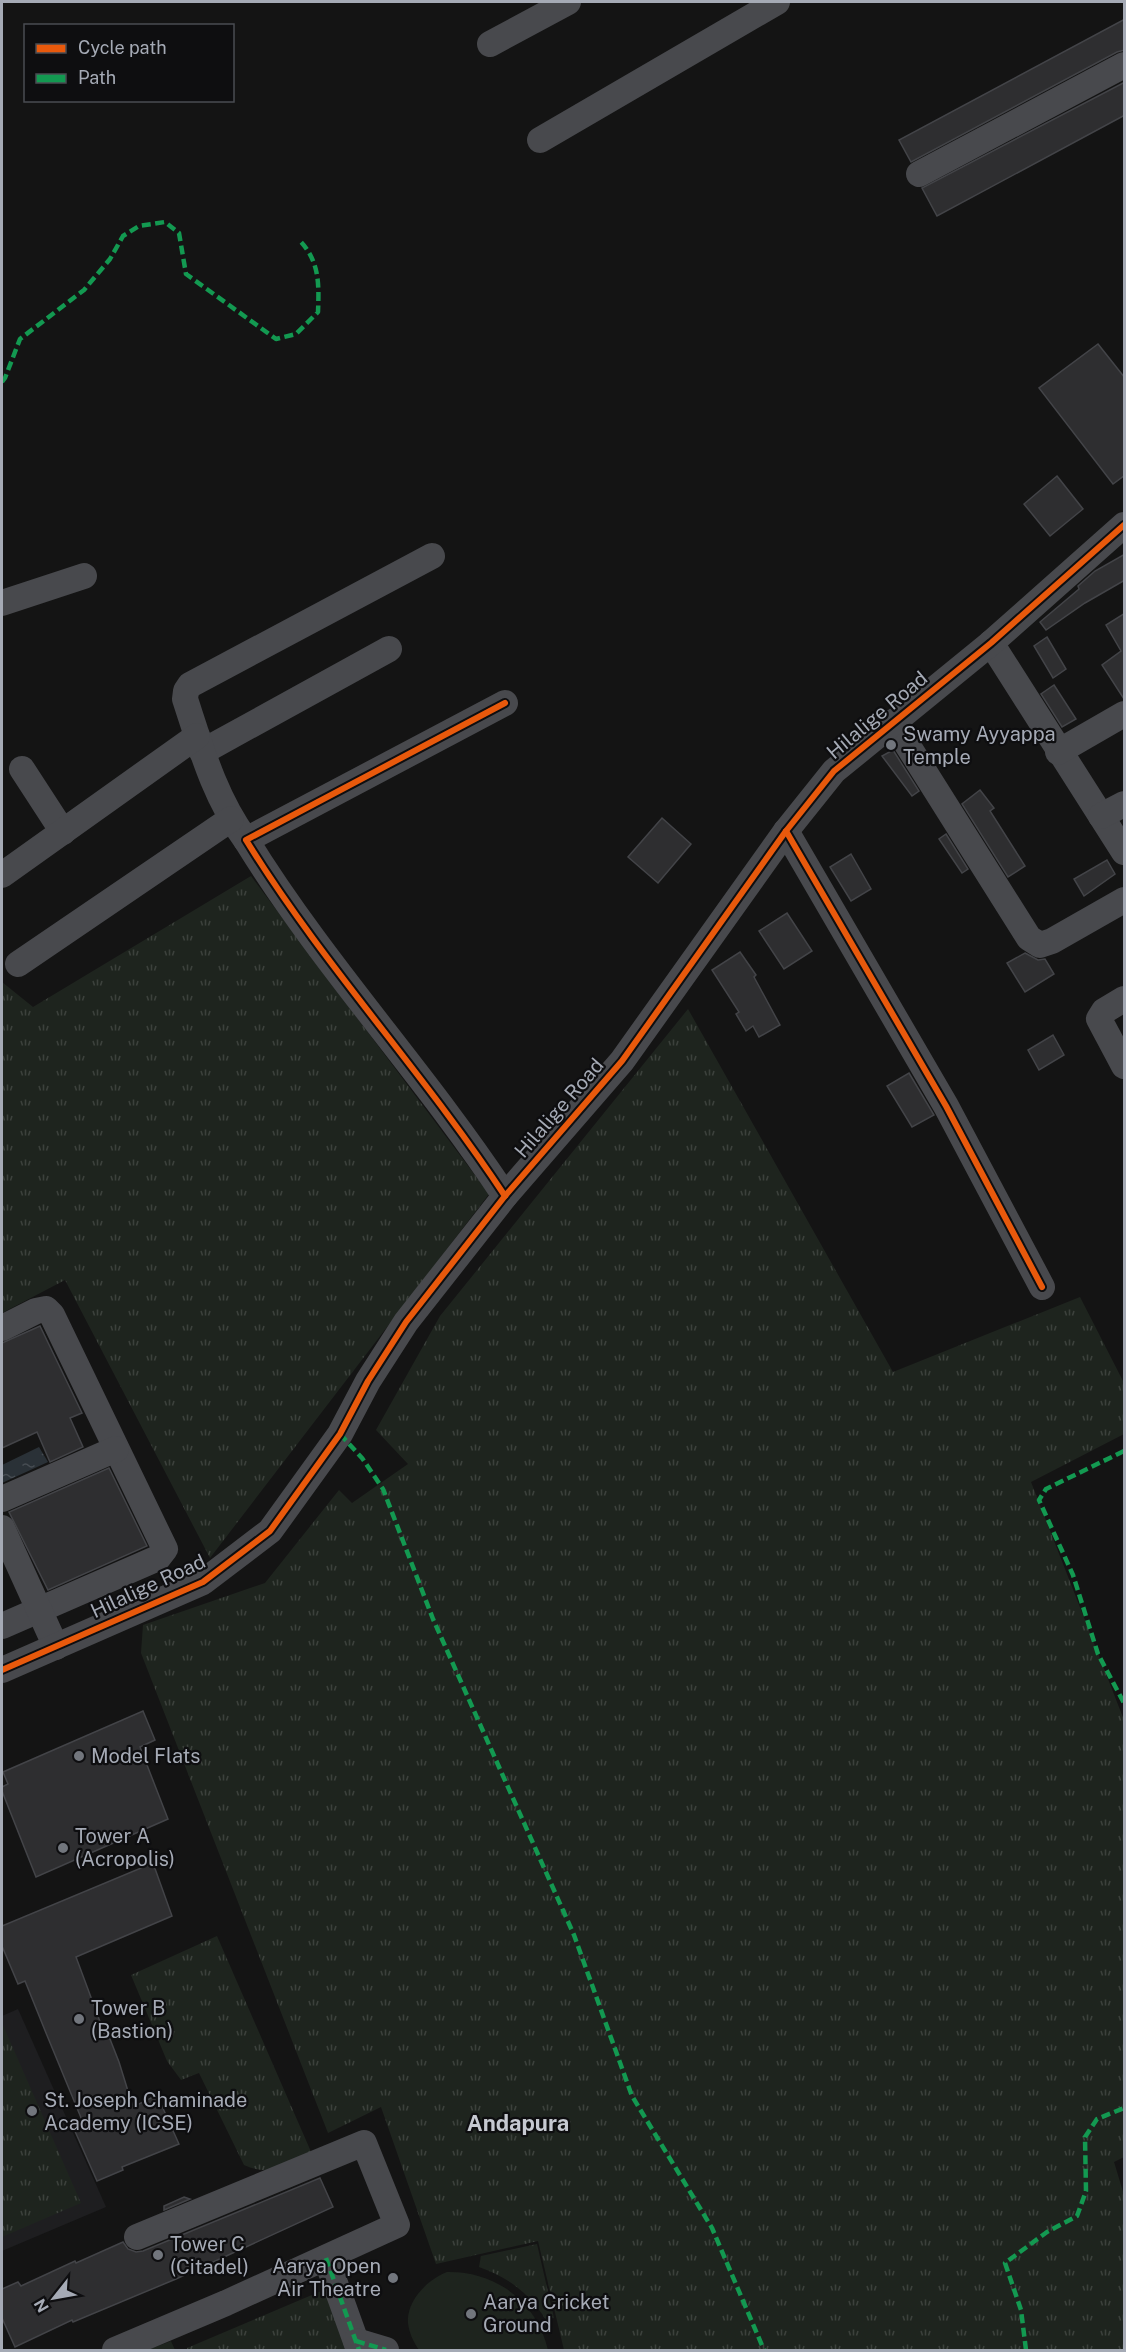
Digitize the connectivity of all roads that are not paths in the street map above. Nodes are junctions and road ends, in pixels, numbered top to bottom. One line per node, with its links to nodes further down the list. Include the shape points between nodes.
1 (568, 2): 3 (street)
2 (777, 2): 5 (street)
3 (490, 44)
4 (1125, 65): 6 (street)
5 (540, 140)
6 (919, 174)
7 (1125, 525): 11 (street, Hilalige Road)
8 (432, 556): 16 (street, via 190,685 185,699)
9 (84, 576): 10 (street)
10 (2, 603)
11 (991, 643): 15 (street, Hilalige Road); 17 (street)
12 (389, 649): 16 (street)
13 (505, 703): 24 (street)
14 (1125, 714): 17 (street)
15 (894, 722): 22 (street, Hilalige Road, via 834,771); 27 (street, via 1029,938 1040,945 1052,941)
16 (200, 744): 21 (street); 23 (street)
17 (1058, 752): 20 (street)
18 (22, 769): 23 (street)
19 (1125, 804): 20 (street)
20 (1101, 816): 25 (street)
21 (231, 819): 24 (street); 28 (street)
22 (786, 831): 31 (street, Hilalige Road, via 622,1061); 32 (street, via 946,1106)
23 (63, 832): 26 (street)
24 (246, 840): 31 (street, via 279,892 475,1150)
25 (1125, 852)
26 (2, 875)
27 (1125, 900)
28 (18, 964)
29 (1125, 999): 30 (street, via 1104,1011 1099,1019)
30 (1125, 1066)
31 (505, 1196): 39 (street, Hilalige Road, via 406,1322 368,1380 340,1434 270,1531 203,1582)
32 (1042, 1287)
33 (2, 1328): 34 (street, via 36,1311 46,1309 52,1314)
34 (116, 1449): 35 (street); 37 (street, via 165,1549 163,1554)
35 (2, 1499)
36 (2, 1528): 37 (street)
37 (39, 1610): 38 (street); 39 (street)
38 (2, 1626)
39 (56, 1647): 40 (street, Hilalige Road)
40 (2, 1670)
41 (137, 2237): 42 (street, via 364,2143 397,2225)
42 (326, 2258): 43 (street); 44 (street)
43 (357, 2346): 45 (street)
44 (115, 2350)
45 (386, 2350)

